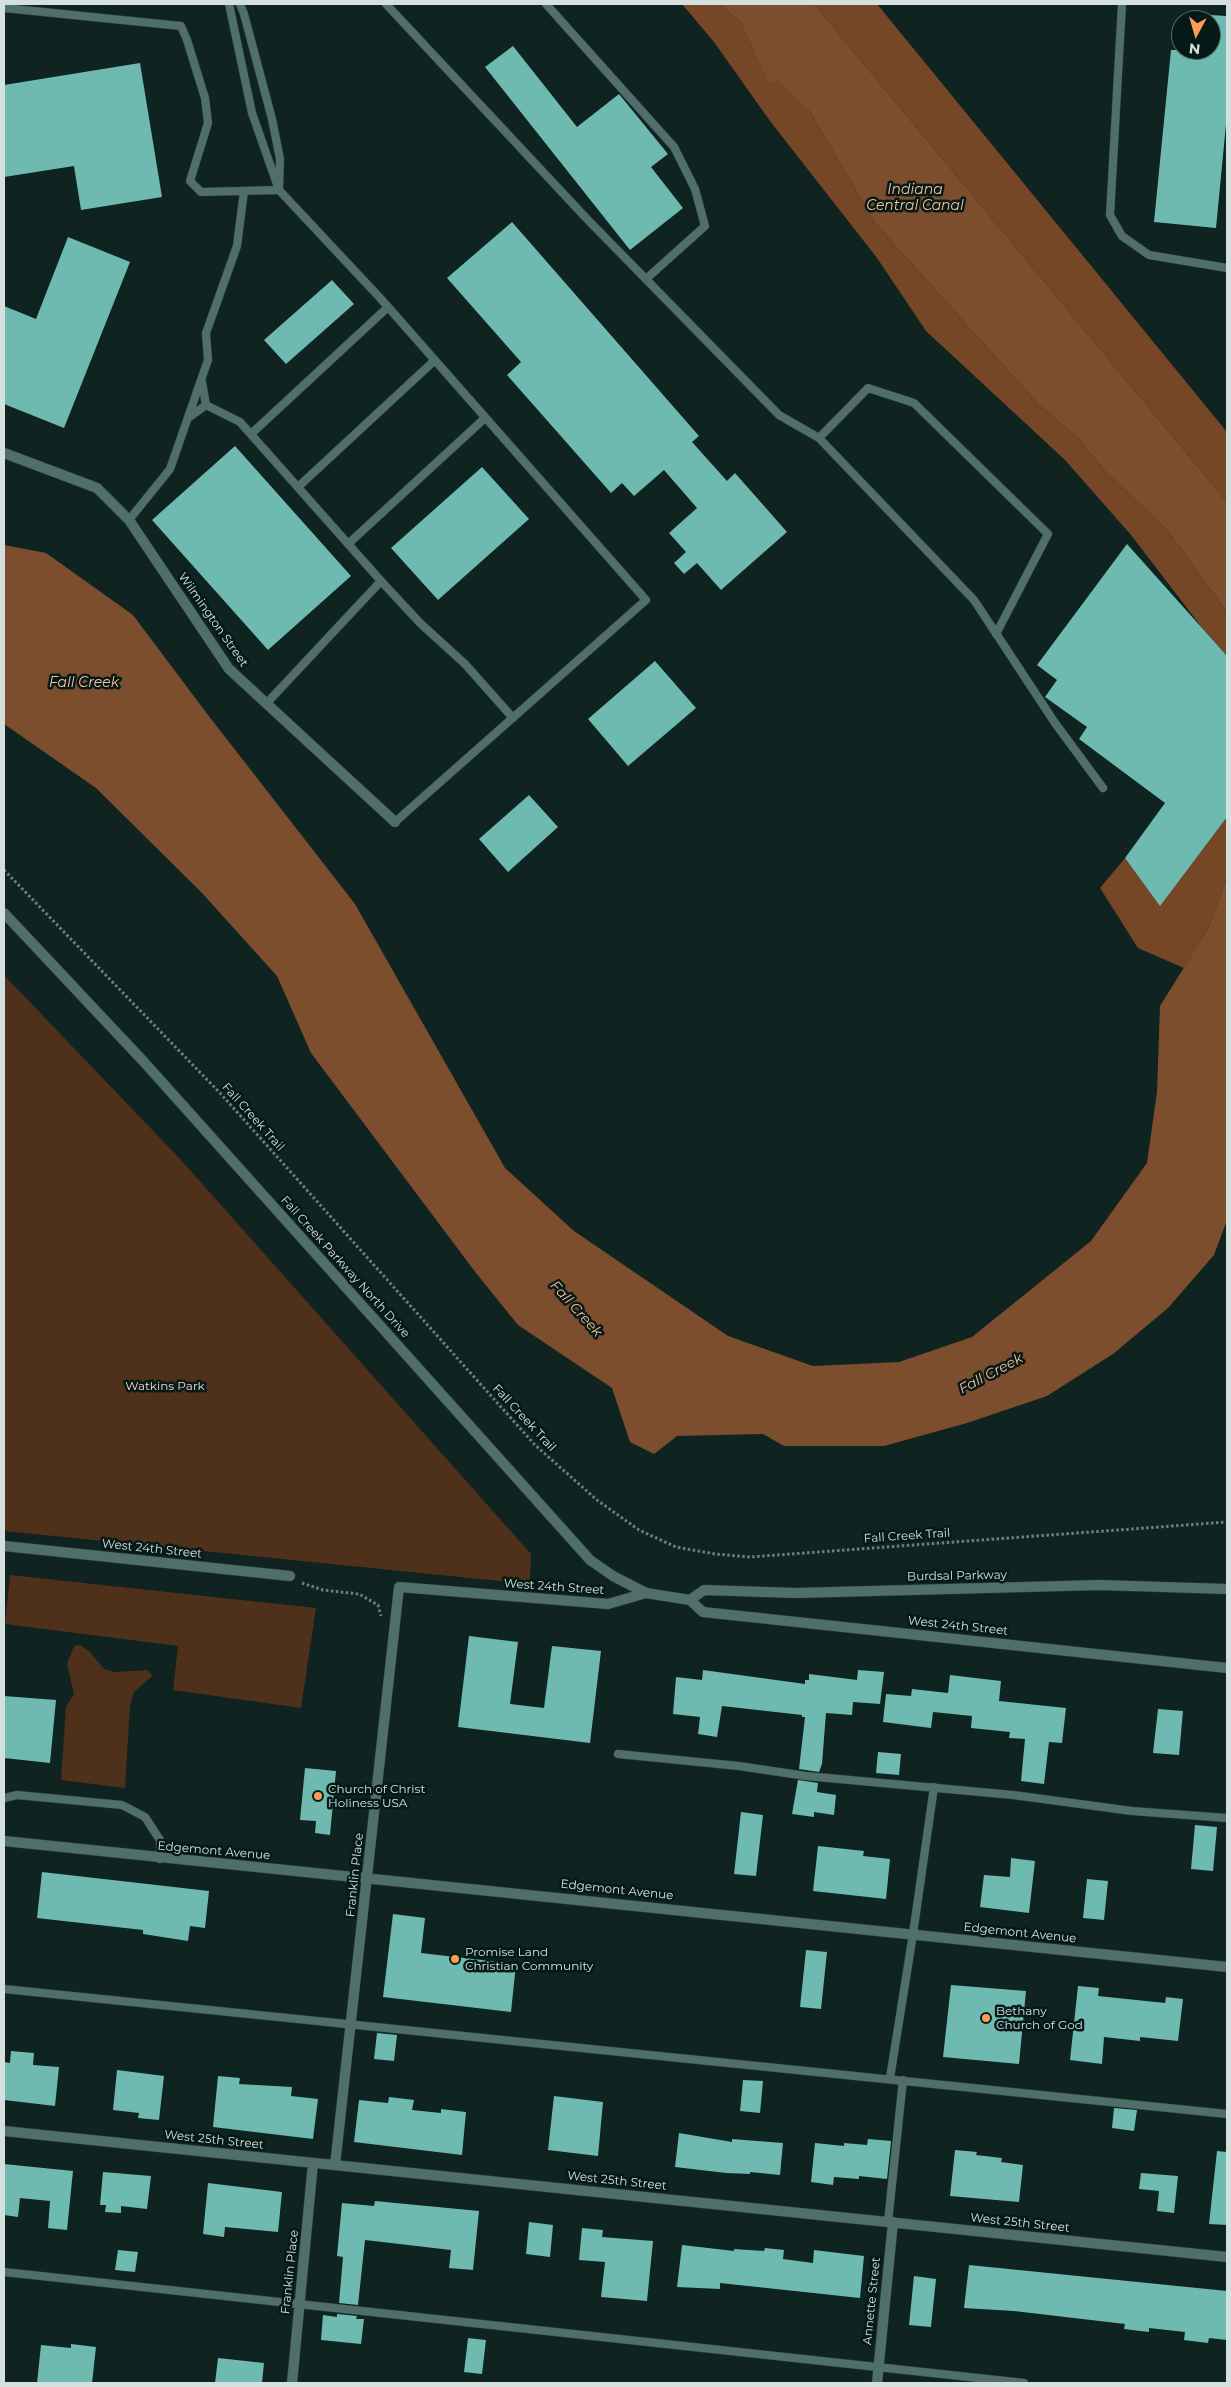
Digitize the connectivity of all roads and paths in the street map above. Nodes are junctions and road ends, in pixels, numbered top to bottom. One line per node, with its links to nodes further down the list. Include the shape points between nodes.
1 (229, 4): 7 (lane, via 252,113)
2 (240, 4): 7 (lane, via 272,119 280,159)
3 (386, 4): 10 (lane)
4 (546, 4): 10 (lane, via 674,147 695,189 705,226)
5 (1122, 4): 9 (lane, via 1110,215 1122,236 1149,255)
6 (4, 8): 8 (lane, via 180,26 205,98 208,122 190,181 201,192)
7 (279, 190): 8 (lane); 11 (lane)
8 (244, 191): 13 (lane, via 237,246 206,333 208,360)
9 (1227, 268)
10 (646, 279): 18 (lane, via 779,415)
11 (388, 307): 12 (lane); 17 (lane)
12 (435, 360): 16 (lane); 20 (lane)
13 (201, 380): 14 (lane); 15 (lane)
14 (206, 405): 15 (lane); 17 (lane, via 240,422)
15 (188, 418): 21 (lane, via 170,469)
16 (486, 418): 22 (lane); 26 (lane, via 646,600)
17 (251, 434): 20 (lane)
18 (819, 438): 24 (lane, via 974,600); 24 (lane, via 868,388 914,403 1048,534)
19 (4, 453): 21 (street, Wilmington Street, via 97,488)
20 (298, 487): 22 (lane)
21 (129, 520): 25 (street, Wilmington Street, via 229,669)
22 (348, 544): 23 (lane)
23 (381, 581): 25 (lane); 26 (lane, via 465,664)
24 (996, 634): 27 (lane, via 1054,723)
25 (266, 704): 28 (street, Wilmington Street)
26 (513, 718): 28 (lane)
27 (1103, 788)
28 (395, 822)
29 (4, 870): 31 (path, Fall Creek Trail, via 220,1093 535,1445 597,1500 639,1530 676,1547 750,1557)
30 (4, 913): 36 (street, Fall Creek Parkway North Drive, via 144,1062 590,1560)
31 (1227, 1522)
32 (7, 1546): 33 (street, West 24th Street)
33 (290, 1576): 38 (path, via 292,1580 323,1590 359,1594 378,1605 382,1622)
34 (399, 1587): 36 (street, West 24th Street, via 608,1604); 38 (street, Franklin Place)
35 (1227, 1589): 37 (street, Burdsal Parkway, via 1100,1585 796,1593 704,1590)
36 (646, 1593): 37 (street, Fall Creek Parkway North Drive)
37 (690, 1600): 39 (street, West 24th Street, via 703,1612)
38 (395, 1623): 46 (street, Franklin Place)
39 (1227, 1668)
40 (618, 1754): 41 (lane)
41 (934, 1787): 43 (lane, via 1132,1811); 47 (lane)
42 (4, 1798): 45 (lane, via 17,1795 122,1804 145,1817 160,1840)
43 (1227, 1818)
44 (4, 1841): 45 (street, Edgemont Avenue)
45 (160, 1859): 46 (street, Edgemont Avenue)
46 (367, 1877): 47 (street, Edgemont Avenue); 50 (street, Franklin Place)
47 (913, 1934): 48 (street, Edgemont Avenue); 51 (lane)
48 (1227, 1968)
49 (4, 1989): 50 (lane)
50 (351, 2024): 51 (lane); 56 (street, Franklin Place)
51 (890, 2078): 52 (lane)
52 (903, 2080): 53 (lane); 57 (lane)
53 (1227, 2114)
54 (4, 2131): 55 (street, West 25th Street)
55 (313, 2163): 56 (street, West 25th Street); 60 (street, Franklin Place)
56 (335, 2165): 57 (street, West 25th Street)
57 (890, 2222): 58 (street, West 25th Street); 61 (street, Annette Street)
58 (1227, 2257)
59 (4, 2272): 60 (lane)
60 (299, 2304): 61 (lane); 62 (street, Franklin Place)
61 (878, 2368): 63 (street, Annette Street); 64 (lane)
62 (292, 2383)
63 (877, 2383)
64 (1024, 2383)

